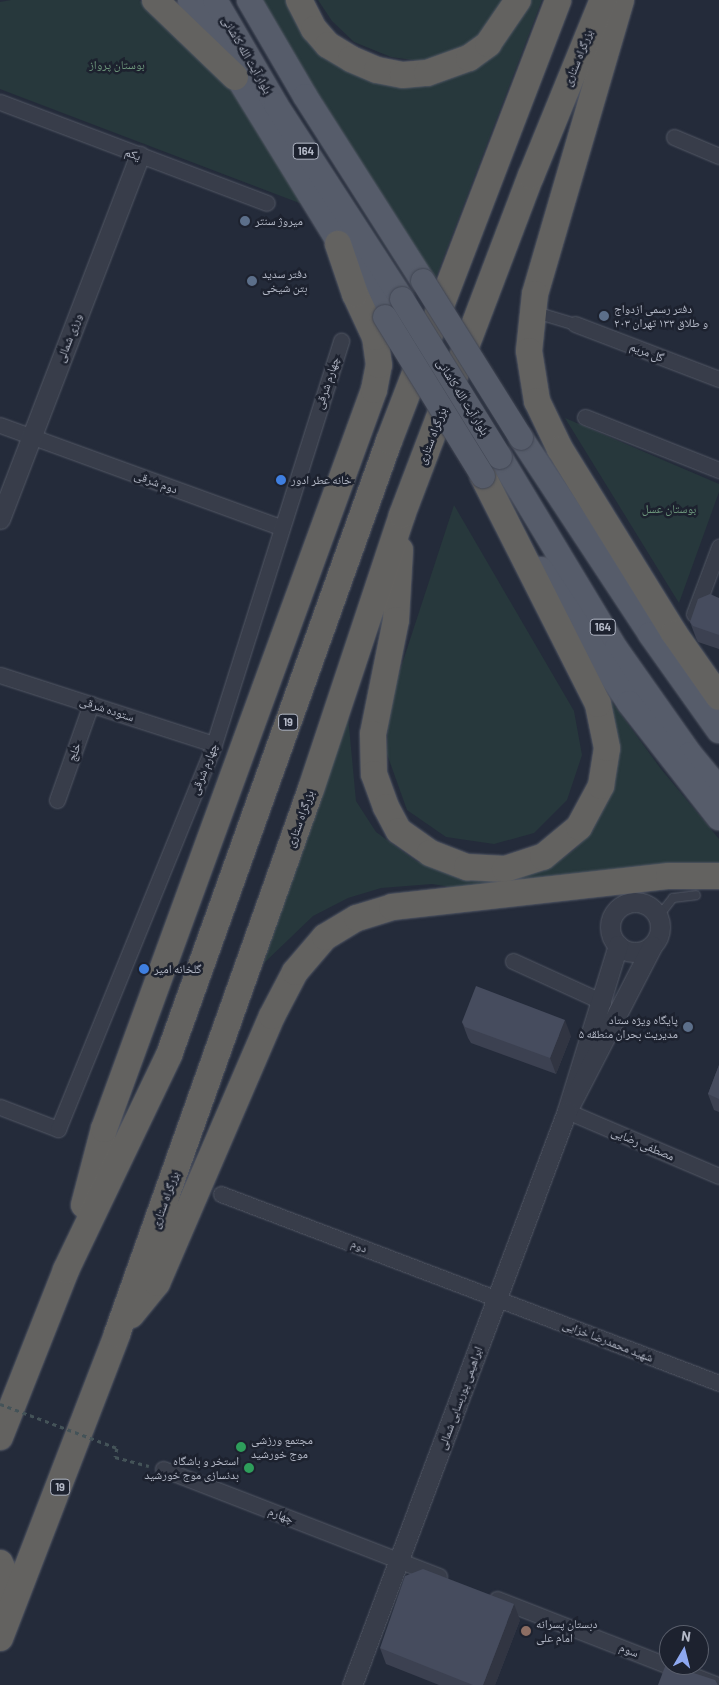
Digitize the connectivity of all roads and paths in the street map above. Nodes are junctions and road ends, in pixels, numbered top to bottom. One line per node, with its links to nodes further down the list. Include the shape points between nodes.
1 (155, 0): 10 (highway)
2 (190, 0): 10 (main road)
3 (215, 0): 37 (main road, بلوار آیت الله کاشانی / 164, bridge, via 276,104 500,456 616,649 690,754)
4 (249, 0): 35 (main road, 164, bridge, via 305,96 521,438 650,634)
5 (299, 0): 6 (highway, via 314,29 328,45 377,70 402,75 427,73 469,58 488,44)
6 (518, 0)
7 (558, 0): 51 (highway, 19, via 389,441 169,1055)
8 (603, 0): 26 (highway, بزرگراه ستاری / 19, via 531,176)
9 (621, 0): 17 (highway, via 565,181)
10 (235, 77): 16 (main road)
11 (0, 102): 13 (street, یکم)
12 (674, 138): 14 (street)
13 (139, 156): 15 (street, یکم); 23 (street, ورزی شمالی)
14 (719, 156)
15 (267, 203)
16 (338, 244): 25 (main road, bridge); 51 (highway, via 355,294 375,337 379,365 374,390 104,1129)
17 (532, 311): 18 (street); 33 (highway, via 529,351 537,401 560,449 674,633)
18 (575, 324): 20 (street, گل مریم)
19 (341, 340): 28 (street, چهارم شرقی)
20 (719, 379)
21 (585, 417): 24 (street)
22 (0, 425): 23 (street, دوم شرقی)
23 (32, 437): 27 (street, ورزی شمالی); 28 (street, دوم شرقی)
24 (719, 470)
25 (483, 476): 26 (highway, via 598,704 607,748 600,786 579,827 543,857 505,869 467,867 430,853 399,831 386,807 374,774 373,734 396,620); 39 (main road, via 599,661)
26 (402, 514): 53 (highway, بزرگراه ستاری / 19, via 311,789)
27 (0, 519)
28 (281, 527): 36 (street, چهارم شرقی)
29 (719, 547): 30 (street)
30 (712, 589): 31 (street)
31 (694, 614)
32 (0, 675): 34 (street, ستوده شرقی)
33 (719, 697)
34 (90, 704): 36 (street, ستوده شرقی); 38 (street, خلج)
35 (719, 731)
36 (214, 744): 47 (street, چهارم شرقی, via 58,1129)
37 (719, 789)
38 (57, 800)
39 (719, 818)
40 (719, 876): 53 (highway, via 668,876 392,907 357,918 325,937 294,972 272,1016 157,1283)
41 (696, 895): 42 (lane, via 673,898)
42 (658, 917): 43 (street, via 654,910 640,902 617,909 610,931); 44 (street, via 660,932)
43 (618, 945): 44 (street, via 631,952); 46 (street, ابراهیمی پوربسابی شمالی)
44 (652, 946): 48 (street, ابراهیمی پوربسابی شمالی)
45 (513, 961): 46 (street)
46 (603, 1002): 48 (street, ابراهیمی پوربسابی شمالی)
47 (0, 1106)
48 (567, 1111): 49 (street, مصطفی رضایی); 52 (street, ابراهیمی پوربسابی شمالی)
49 (719, 1176)
50 (221, 1194): 52 (street, دوم)
51 (66, 1270): 56 (highway, 19)
52 (497, 1299): 54 (street, شهید محمدرضا خزایی); 58 (street, ابراهیمی پوربسابی شمالی)
53 (117, 1334): 63 (highway, بزرگراه ستاری / 19)
54 (719, 1383)
55 (0, 1404): 57 (path, bridge, via 117,1448 115,1457)
56 (0, 1437)
57 (163, 1469): 58 (street, چهارم)
58 (399, 1561): 60 (street); 64 (street, ابراهیمی پوربسابی شمالی)
59 (0, 1563): 61 (highway, via 4,1572)
60 (454, 1582)
61 (0, 1593)
62 (481, 1593): 65 (street, سوم)
63 (0, 1638)
64 (352, 1685)
65 (718, 1685)

